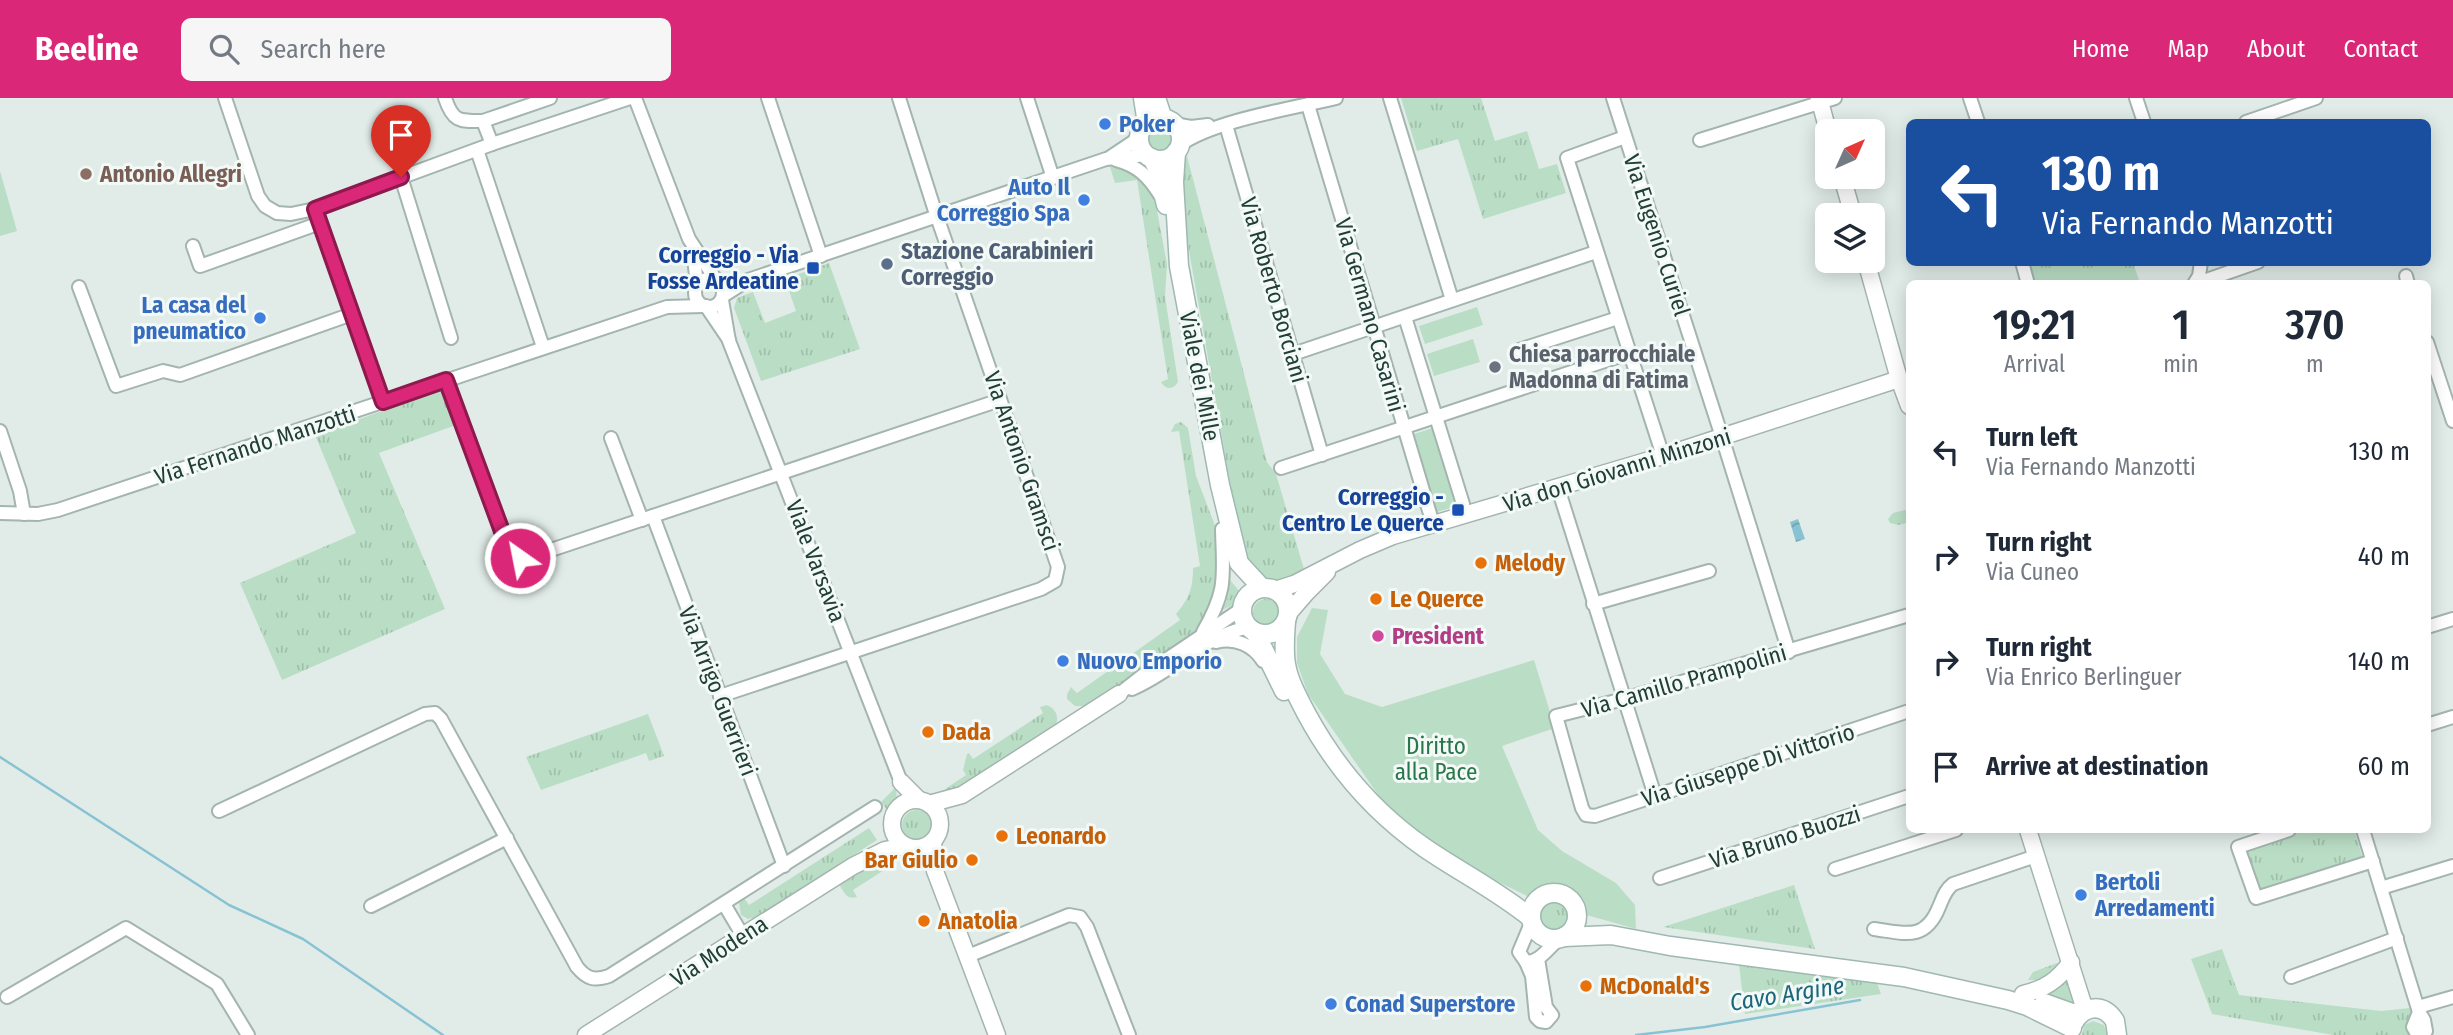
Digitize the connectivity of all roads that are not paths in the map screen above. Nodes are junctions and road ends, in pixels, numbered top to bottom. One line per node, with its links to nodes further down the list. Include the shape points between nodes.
1 (225, 98): 35 (street, via 265,206 284,215)
2 (445, 98): 22 (street, via 450,114 461,121)
3 (550, 98): 22 (street)
4 (633, 98): 27 (street); 39 (street, Viale Varsavia)
5 (768, 98): 41 (street)
6 (899, 98): 36 (street, Via Antonio Gramsci)
7 (1027, 98): 33 (street)
8 (1143, 98): 23 (main road, Viale dei Mille)
9 (1156, 98): 23 (main road, Viale dei Mille)
10 (1336, 98): 17 (street)
11 (1390, 98): 51 (street)
12 (1612, 98): 25 (street, Via Eugenio Curiel)
13 (1970, 98): 19 (street)
14 (2136, 98): 20 (street)
15 (2316, 98): 21 (street)
16 (1824, 100): 18 (street); 26 (street)
17 (1308, 104): 24 (street); 57 (street, Via Germano Casarini)
18 (1826, 119)
19 (1977, 119)
20 (2143, 119)
21 (2255, 119)
22 (483, 121): 27 (street)
23 (1156, 125): 24 (street); 28 (main road, Viale dei Mille, via 1180,134); 30 (main road, Viale dei Mille, via 1140,145); 31 (street)
24 (1226, 125): 28 (street, via 1195,135); 63 (street, Via Roberto Borciani)
25 (1625, 137): 40 (street, via 1567,158); 74 (street, Via Eugenio Curiel)
26 (1700, 140)
27 (492, 144): 29 (street)
28 (1178, 149): 30 (main road, via 1165,159); 42 (main road, Viale dei Mille, via 1174,182)
29 (477, 150): 32 (street); 60 (street)
30 (1149, 157): 31 (street); 34 (main road, Viale dei Mille, via 1157,168)
31 (1109, 158): 33 (street); 34 (street, via 1140,170)
32 (401, 177): 35 (street); 58 (street)
33 (1053, 177): 36 (street)
34 (1167, 208): 42 (main road, Viale dei Mille)
35 (315, 209): 37 (street)
36 (937, 216): 41 (street); 68 (street, Via Antonio Gramsci)
37 (320, 223): 38 (street, via 200,266); 54 (street)
38 (193, 246)
39 (693, 248): 47 (street, Viale Varsavia); 49 (street, Viale Varsavia)
40 (1596, 252): 51 (street); 56 (street)
41 (821, 256): 45 (street)
42 (1180, 266): 80 (main road, Viale dei Mille)
43 (2247, 266): 46 (street)
44 (1869, 273): 65 (street)
45 (748, 280): 47 (street); 50 (street)
46 (2206, 280)
47 (717, 281): 49 (street, via 707,278); 50 (street, Viale Varsavia, via 723,288)
48 (79, 287): 54 (street, via 116,386 163,371 180,375)
49 (696, 287): 52 (street, Viale Varsavia, via 697,300); 53 (street, Via Fernando Manzotti)
50 (722, 298): 52 (street, via 715,306); 59 (street, Viale Varsavia)
51 (1452, 300): 55 (street)
52 (704, 306): 53 (street, Via Fernando Manzotti); 59 (street, Viale Varsavia)
53 (667, 307): 60 (street, Via Fernando Manzotti)
54 (352, 314): 69 (street)
55 (1405, 317): 57 (street); 70 (street)
56 (1618, 318): 61 (street); 62 (street)
57 (1374, 328): 63 (street); 72 (street, Via Germano Casarini)
58 (452, 338)
59 (729, 341): 79 (street, Viale Varsavia)
60 (542, 347): 66 (street, Via Fernando Manzotti)
61 (1519, 350)
62 (1629, 353): 70 (street); 77 (street)
63 (1293, 354): 76 (street, Via Roberto Borciani)
64 (2431, 354): 71 (street)
65 (1899, 379): 67 (street); 74 (street, Via don Giovanni Minzoni)
66 (446, 380): 69 (street, Via Fernando Manzotti); 85 (street, via 506,542 520,558)
67 (1906, 398)
68 (1000, 400): 79 (street); 99 (street, Via Antonio Gramsci, via 1059,567 1055,581)
69 (383, 402): 84 (street, Via Fernando Manzotti, via 68,507)
70 (1437, 418): 72 (street); 82 (street)
71 (2453, 421)
72 (1403, 429): 76 (street); 86 (street, Via Germano Casarini)
73 (0, 431): 84 (street)
74 (1722, 437): 77 (street, Via don Giovanni Minzoni); 100 (street, Via Eugenio Curiel)
75 (611, 438): 85 (street, Via Arrigo Guerrieri)
76 (1322, 455): 78 (street)
77 (1663, 456): 81 (street, Via don Giovanni Minzoni)
78 (1281, 468)
79 (782, 473): 85 (street); 99 (street, Viale Varsavia)
80 (1220, 485): 87 (main road, Viale dei Mille); 90 (main road, Viale dei Mille, via 1239,563)
81 (1558, 488): 86 (street, Via don Giovanni Minzoni); 91 (street)
82 (1463, 504)
83 (0, 513): 84 (street, Via Fernando Manzotti)
84 (24, 514)
85 (648, 518): 103 (street, Via Arrigo Guerrieri)
86 (1433, 524): 88 (street, Via don Giovanni Minzoni, via 1371,545)
87 (1223, 529): 92 (main road, Viale dei Mille); 98 (street, Viale dei Mille, via 1223,588)
88 (1337, 563): 90 (street, Via don Giovanni Minzoni, via 1294,584); 94 (street, Via don Giovanni Minzoni)
89 (1709, 571): 91 (street)
90 (1268, 589): 92 (main road, via 1255,591); 94 (main road, Viale dei Mille, via 1285,600)
91 (1593, 604): 104 (street)
92 (1243, 605): 97 (main road, Viale dei Mille, via 1245,622); 98 (street)
93 (1906, 616): 100 (street, Via Camillo Prampolini)
94 (1287, 617): 97 (main road, via 1276,632 1262,634); 108 (main road, via 1289,675)
95 (2453, 619): 96 (street)
96 (2431, 626)
97 (1252, 629): 98 (street); 102 (main road, Viale dei Mille)
98 (1205, 640): 101 (street, via 1147,682); 102 (street, via 1235,641 1252,648)
99 (851, 651): 103 (street); 109 (street, Viale Varsavia)
100 (1788, 652): 104 (street, Via Camillo Prampolini)
101 (1119, 694): 110 (street)
102 (1285, 695): 108 (main road, Viale dei Mille, via 1305,727)
103 (720, 696): 129 (street, Via Arrigo Guerrieri)
104 (1624, 699): 111 (street); 117 (street, Via Camillo Prampolini, via 1556,716)
105 (1906, 712): 111 (street, Via Giuseppe Di Vittorio)
106 (2453, 717): 107 (street)
107 (2431, 724)
108 (1324, 746): 136 (main road, via 1348,778 1401,829)
109 (901, 782): 113 (street, Viale Varsavia); 114 (street, Viale Varsavia)
110 (962, 795): 113 (street); 119 (street)
111 (1656, 796): 117 (street, Via Giuseppe Di Vittorio)
112 (1906, 797): 134 (street, Via Bruno Buozzi)
113 (924, 802): 114 (street, via 912,800); 119 (street, via 937,812)
114 (900, 806): 118 (street)
115 (875, 807): 129 (street)
116 (219, 811): 124 (street, via 432,712 441,719)
117 (1586, 815)
118 (892, 823): 126 (street, via 897,839); 130 (street, Via Modena)
119 (940, 823): 125 (street)
120 (1947, 833): 132 (street)
121 (2029, 833): 127 (street)
122 (2280, 833): 128 (street, via 2238,847 2256,898)
123 (2364, 833): 128 (street)
124 (507, 838): 138 (street, via 577,967 589,979 610,976); 139 (street)
125 (933, 841): 126 (street, via 923,847); 133 (street)
126 (908, 847): 130 (street, Via Modena, via 885,850); 133 (street)
127 (2036, 856): 142 (street, via 1953,884 1934,919 1921,932); 148 (street)
128 (2373, 861): 135 (street)
129 (784, 866): 138 (street)
130 (853, 866): 143 (street, Via Modena)
131 (2453, 866): 135 (street)
132 (1835, 869)
133 (935, 871): 147 (street)
134 (1660, 878)
135 (2381, 888): 146 (street)
136 (1496, 892): 137 (main road); 141 (main road)
137 (1545, 895): 140 (main road, via 1565,896); 141 (main road, via 1534,905)
138 (724, 904): 143 (street)
139 (371, 906)
140 (1576, 910): 144 (main road); 145 (main road, via 1575,926)
141 (1532, 919): 145 (main road, via 1541,935); 145 (street, via 1519,952 1532,961)
142 (1874, 929)
143 (743, 936): 156 (street, Via Modena)
144 (1611, 936): 145 (main road); 149 (main road)
145 (1561, 938)
146 (2397, 938): 150 (street); 153 (street, via 2419,1010)
147 (968, 956): 157 (street); 158 (street, via 1069,915 1080,917)
148 (2071, 962): 151 (street, via 2048,986); 154 (street, via 2089,998)
149 (1904, 977): 151 (main road); 154 (main road)
150 (2291, 977)
151 (2023, 994): 154 (main road)
152 (7, 997): 155 (street, via 125,928 217,984)
153 (2453, 997)
154 (2082, 1019): 159 (main road, via 2112,1016)
155 (248, 1035)
156 (586, 1035)
157 (997, 1035)
158 (1129, 1035)
159 (2118, 1035)

